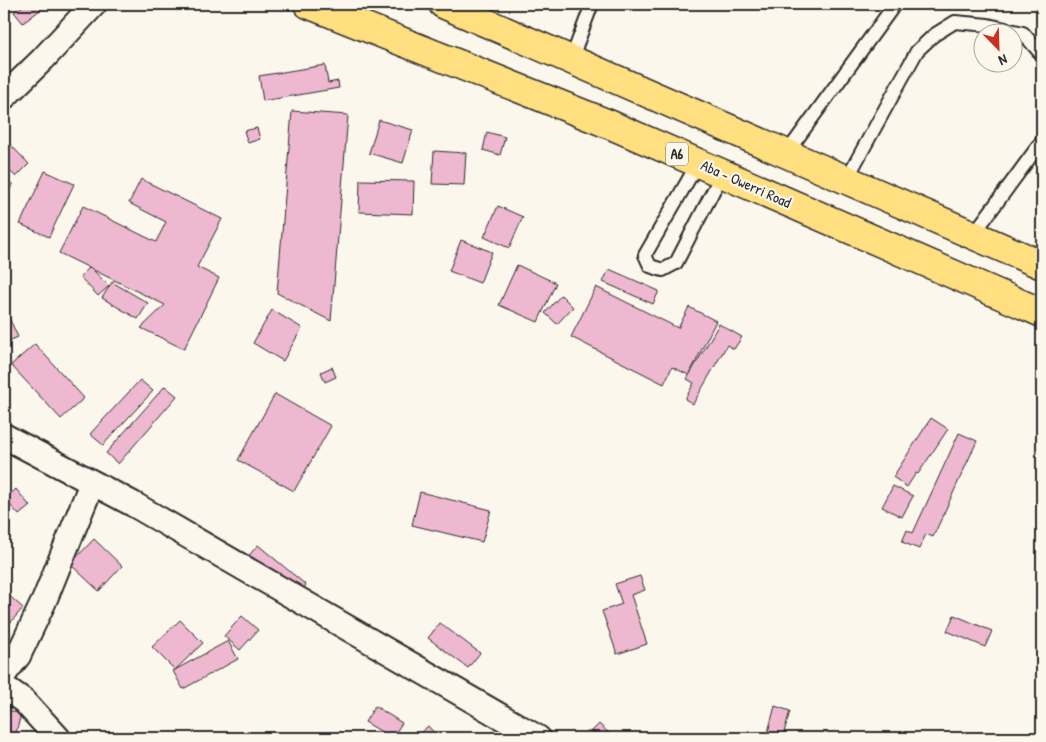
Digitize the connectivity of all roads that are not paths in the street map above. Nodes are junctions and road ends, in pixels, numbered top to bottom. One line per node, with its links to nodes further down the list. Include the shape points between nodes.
1 (94, 4): 8 (street)
2 (308, 4): 11 (highway, Aba - Owerri Road / A6)
3 (443, 4): 7 (highway)
4 (592, 4): 7 (lane)
5 (895, 4): 10 (lane)
6 (1042, 55): 12 (lane, via 1023,33 988,25 955,22 934,35 917,51)
7 (571, 60): 10 (highway)
8 (4, 97)
9 (1042, 141): 13 (lane)
10 (786, 154): 12 (highway)
11 (710, 168): 11 (lane, via 645,255 650,266 663,270 676,263); 15 (highway, Aba - Owerri Road / A6)
12 (846, 180): 13 (highway)
13 (973, 235): 14 (highway)
14 (1042, 265)
15 (1042, 313)
16 (4, 436): 17 (street)
17 (92, 482): 18 (street, via 44,602 18,656); 21 (street)
18 (4, 674)
19 (4, 687): 20 (street, via 24,701)
20 (58, 738)
21 (538, 738)

